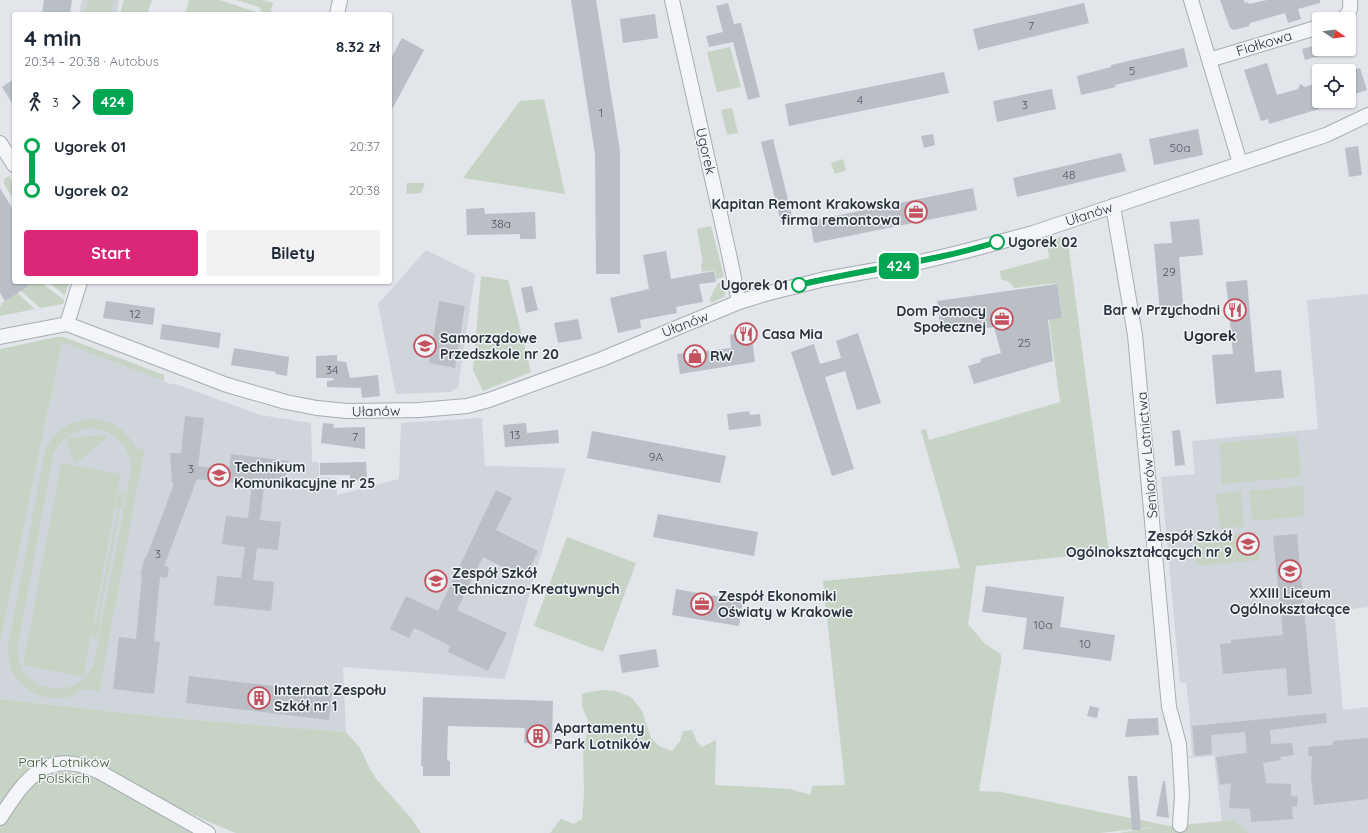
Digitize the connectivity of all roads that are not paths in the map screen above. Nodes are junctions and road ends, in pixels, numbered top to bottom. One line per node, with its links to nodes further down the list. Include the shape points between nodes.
1 (340, 0): 5 (street)
2 (672, 0): 15 (street, Ugorek)
3 (1191, 0): 8 (street)
4 (1350, 0): 6 (street)
5 (337, 12)
6 (1349, 12)
7 (1312, 28): 8 (street, Fiołkowa)
8 (1209, 60): 12 (street)
9 (1368, 114): 12 (street, Ułanów, via 1326,134)
10 (0, 143): 11 (street)
11 (12, 162)
12 (1240, 163): 13 (street, Ułanów)
13 (1113, 206): 15 (street, Ułanów, via 966,251 825,279); 19 (street, Seniorów Lotnictwa, via 1135,335 1169,707 1178,744 1182,795)
14 (79, 284): 16 (street)
15 (739, 302): 16 (street, Ułanów, via 602,359 489,400 467,406 419,410 346,411 286,402 227,385)
16 (67, 324): 17 (street)
17 (0, 337)
18 (0, 818): 20 (street, via 21,787 36,773 54,764 71,763 98,771)
19 (1180, 825)
20 (208, 833)

